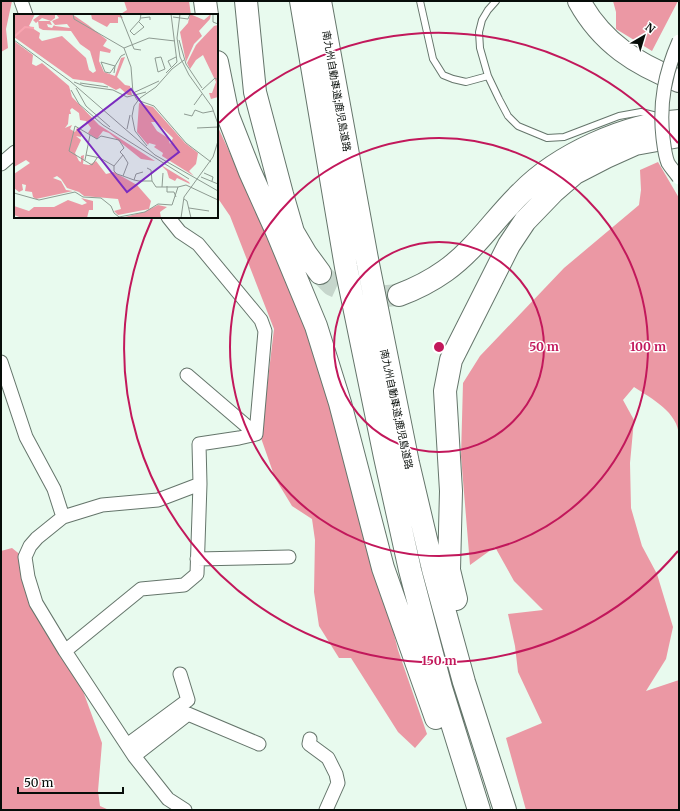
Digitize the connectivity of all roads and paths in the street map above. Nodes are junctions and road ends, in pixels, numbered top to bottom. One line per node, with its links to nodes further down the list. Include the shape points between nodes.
1 (21, 1): 9 (street)
2 (205, 1): 10 (highway)
3 (246, 1): 20 (highway, via 255,92 282,194 293,232)
4 (301, 1): 37 (highway, 南九州自動車道;鹿児島道路, via 346,267 385,457 435,666)
5 (320, 1): 38 (highway, 南九州自動車道;鹿児島道路, via 367,259 408,463 433,569 464,682)
6 (420, 1): 13 (lane, via 433,59 443,75 466,82)
7 (496, 1): 13 (lane, via 482,20 479,32 480,48)
8 (579, 1): 14 (highway, via 602,34 616,46 634,60)
9 (26, 14)
10 (207, 14)
11 (679, 41): 18 (street, bridge, via 670,63 662,98 661,121 668,163)
12 (218, 67): 36 (highway, via 228,116 316,326 340,403 383,568)
13 (488, 76): 15 (lane, via 508,116 518,126 547,138 564,137 619,116 641,112)
14 (679, 81)
15 (679, 126): 21 (highway, via 659,123 637,128 598,142 572,155 549,169 522,191 479,240 446,271); 38 (highway, via 575,173 553,192 526,221 509,245 451,360 445,391 451,491 449,570)
16 (14, 153): 17 (street)
17 (1, 164)
18 (679, 178)
19 (169, 218): 24 (street, via 180,232 198,244 261,320 265,342)
20 (320, 273)
21 (399, 296)
22 (1, 362): 26 (street, via 26,437 54,489)
23 (187, 375): 24 (street)
24 (256, 434): 25 (street, via 199,444)
25 (200, 484): 26 (street, via 158,500 102,505); 28 (street)
26 (63, 517): 29 (street, via 37,538 25,557 36,603)
27 (289, 557): 28 (street)
28 (197, 559): 29 (street, via 197,574 184,585 141,589)
29 (65, 651): 33 (street)
30 (180, 674): 33 (street, via 188,700)
31 (310, 739): 35 (street, via 309,744 328,758 336,774 338,783)
32 (259, 744): 33 (street, via 188,714)
33 (130, 751): 34 (street, via 168,799)
34 (185, 810)
35 (326, 810)
36 (467, 810)
37 (479, 810)
38 (506, 810)

